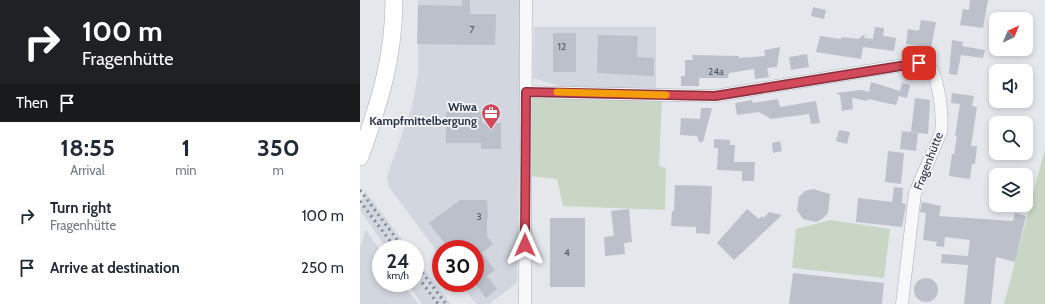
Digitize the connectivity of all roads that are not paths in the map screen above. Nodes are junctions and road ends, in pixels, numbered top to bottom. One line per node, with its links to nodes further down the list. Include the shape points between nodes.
1 (394, 0): 4 (street, via 389,67)
2 (526, 0): 3 (street)
3 (526, 92): 5 (street); 6 (street, Fragenhütte, via 715,96 923,64 929,66 935,76 942,126 938,143 915,193)
4 (360, 157)
5 (525, 304)
6 (902, 304)

